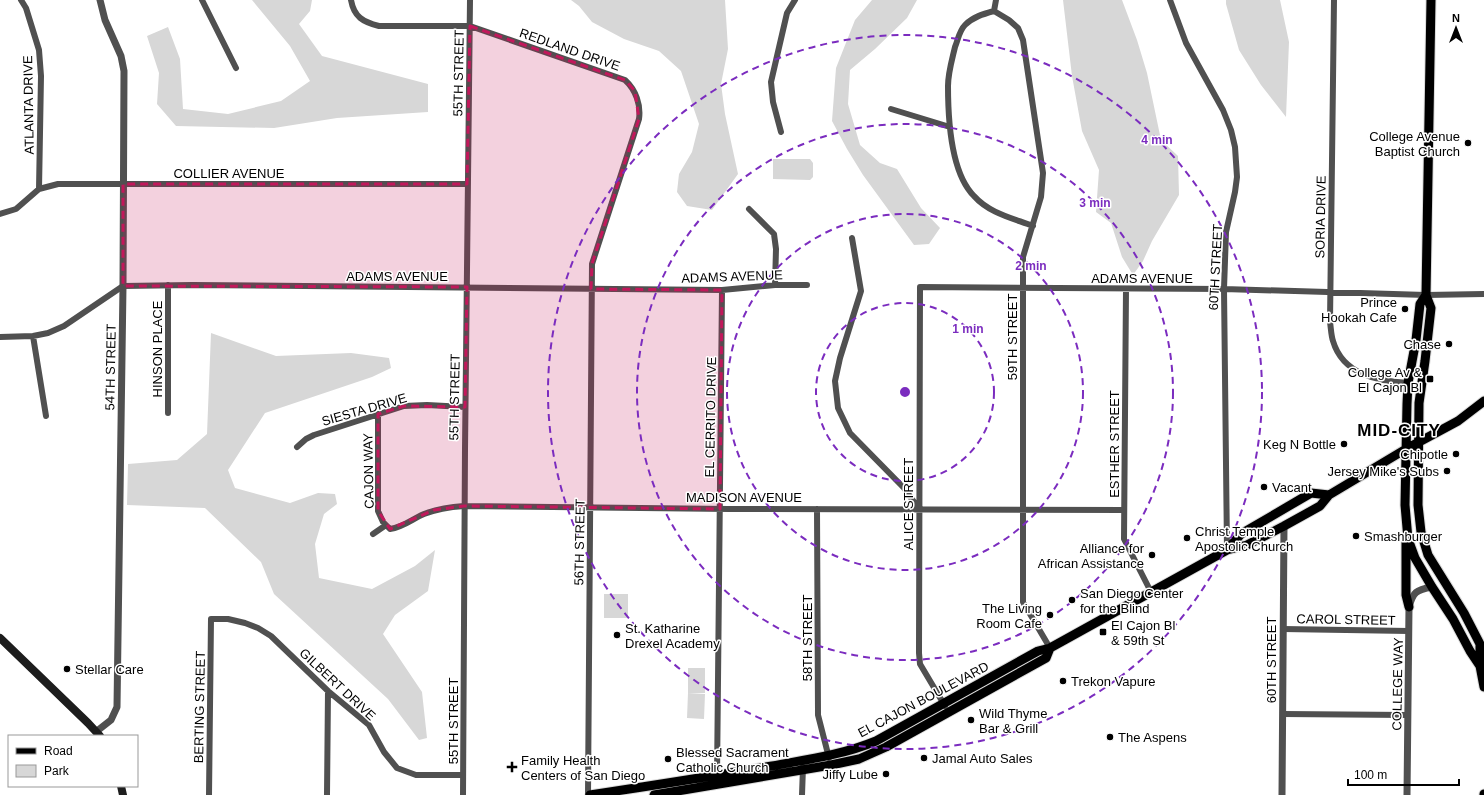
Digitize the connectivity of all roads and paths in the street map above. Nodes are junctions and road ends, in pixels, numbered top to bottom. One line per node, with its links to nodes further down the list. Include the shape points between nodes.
1 (22, 0): 19 (street, ATLANTA DRIVE, via 39,50)
2 (100, 0): 17 (street, 54TH STREET, via 124,71)
3 (202, 0): 13 (street)
4 (351, 0): 12 (street, REDLAND DRIVE, via 357,17 368,24)
5 (470, 0): 12 (street, 55TH STREET)
6 (795, 0): 16 (street, via 787,13 771,82)
7 (996, 0): 11 (street)
8 (1170, 0): 33 (street, 60TH STREET, via 1186,43 1223,110 1235,147 1237,177 1226,232)
9 (1334, 0): 35 (street, SORIA DRIVE)
10 (1431, 0): 37 (main road)
11 (994, 11): 15 (street, via 978,16 964,26 959,34 950,65 948,85); 22 (street, 59TH STREET, via 1018,28 1023,40 1043,173 1041,197)
12 (470, 26): 18 (street, 55TH STREET); 31 (street, REDLAND DRIVE, via 625,80 635,92 640,112 639,119 592,264)
13 (236, 68)
14 (891, 109): 15 (street)
15 (950, 127): 22 (street, via 959,174 973,196 988,209)
16 (781, 132)
17 (123, 184): 18 (street, COLLIER AVENUE); 19 (street, COLLIER AVENUE, via 58,184); 26 (street, 54TH STREET)
18 (468, 184): 28 (street, 55TH STREET)
19 (39, 189): 21 (street, COLLIER AVENUE, via 16,209)
20 (749, 209): 25 (street, via 774,234)
21 (0, 214)
22 (1032, 226): 30 (street, 59TH STREET, via 1023,257)
23 (852, 238): 54 (street, via 861,291 835,381 838,408 850,432 904,488)
24 (168, 285): 26 (street, ADAMS AVENUE); 28 (street, ADAMS AVENUE); 43 (street, HINSON PLACE)
25 (775, 285): 27 (street, ADAMS AVENUE); 34 (street, ADAMS AVENUE)
26 (123, 286): 38 (street, via 64,326); 77 (street, 54TH STREET, via 117,706 111,720)
27 (807, 286)
28 (467, 287): 31 (street, ADAMS AVENUE); 42 (street, 55TH STREET)
29 (920, 287): 30 (street, ADAMS AVENUE); 54 (street, ALICE STREET)
30 (1023, 287): 32 (street, ADAMS AVENUE); 55 (street, 59TH STREET)
31 (591, 289): 34 (street, ADAMS AVENUE); 51 (street, 56TH STREET)
32 (1126, 289): 33 (street, ADAMS AVENUE); 56 (street, ESTHER STREET)
33 (1224, 289): 35 (street, ADAMS AVENUE); 61 (street, 60TH STREET)
34 (722, 290): 52 (street, EL CERRITO DRIVE)
35 (1330, 292): 37 (street, ADAMS AVENUE); 40 (street, SORIA DRIVE, via 1332,340 1345,361 1368,377)
36 (1484, 294): 37 (street, ADAMS AVENUE)
37 (1426, 295): 40 (main road, via 1420,304); 46 (main road, via 1431,308 1419,403)
38 (33, 336): 39 (street); 45 (street)
39 (0, 337)
40 (1408, 383): 48 (main road)
41 (1484, 401): 46 (main road, EL CAJON BOULEVARD, via 1458,421)
42 (465, 406): 44 (street, SIESTA DRIVE, via 404,406); 50 (street, 55TH STREET)
43 (168, 413)
44 (378, 414): 47 (street, SIESTA DRIVE, via 314,435); 58 (street, CAJON WAY, via 378,511)
45 (46, 416)
46 (1419, 443): 48 (main road, EL CAJON BOULEVARD); 70 (main road, via 1419,511 1424,545 1435,569 1464,613 1480,644)
47 (297, 447)
48 (1406, 449): 49 (main road, EL CAJON BOULEVARD); 57 (main road)
49 (1329, 495): 59 (main road, EL CAJON BOULEVARD, via 1320,506); 61 (main road, EL CAJON BOULEVARD, via 1311,493 1241,534)
50 (464, 506): 51 (street, MADISON AVENUE); 58 (street, MADISON AVENUE, via 434,510 400,528 390,529); 82 (street, 55TH STREET)
51 (591, 507): 52 (street, MADISON AVENUE); 88 (street, 56TH STREET)
52 (720, 509): 53 (street, MADISON AVENUE); 83 (street, EL CERRITO DRIVE)
53 (817, 509): 54 (street, MADISON AVENUE); 78 (street, 58TH STREET, via 818,715)
54 (919, 509): 55 (street, MADISON AVENUE); 73 (street, ALICE STREET, via 920,664)
55 (1023, 509): 56 (street, MADISON AVENUE); 69 (street, 59TH STREET, via 1023,602)
56 (1124, 510): 63 (street, ESTHER STREET, via 1124,539)
57 (1406, 518): 62 (main road, via 1408,539 1415,558); 64 (main road, via 1406,595)
58 (386, 524): 60 (street)
59 (1284, 526): 61 (main road, EL CAJON BOULEVARD, via 1247,545); 66 (street, 60TH STREET)
60 (373, 534)
61 (1227, 550): 63 (main road, EL CAJON BOULEVARD)
62 (1432, 587): 64 (street, COLLEGE WAY, via 1418,590 1412,596); 70 (main road, via 1470,650)
63 (1151, 592): 69 (main road, EL CAJON BOULEVARD)
64 (1409, 608): 67 (street, COLLEGE WAY)
65 (211, 619): 72 (street, GILBERT DRIVE, via 228,619 258,628 271,636); 85 (street, BERTING STREET)
66 (1283, 629): 67 (street, CAROL STREET); 75 (street, 60TH STREET)
67 (1409, 631): 76 (street, COLLEGE WAY)
68 (0, 638): 77 (main road)
69 (1050, 648): 73 (main road, EL CAJON BOULEVARD, via 1038,650); 74 (main road, EL CAJON BOULEVARD, via 1046,658)
70 (1482, 664): 71 (main road)
71 (1484, 687)
72 (328, 691): 82 (street, GILBERT DRIVE, via 369,725 384,752 397,768 416,775); 86 (street)
73 (943, 704): 74 (street, ALICE STREET); 78 (main road, EL CAJON BOULEVARD, via 876,741)
74 (948, 713): 80 (main road, EL CAJON BOULEVARD, via 880,751)
75 (1283, 714): 76 (street); 91 (street, 60TH STREET)
76 (1408, 715): 92 (street, COLLEGE WAY)
77 (98, 734)
78 (829, 756): 79 (main road, EL CAJON BOULEVARD); 80 (street, 58TH STREET)
79 (803, 760): 81 (street); 83 (main road, EL CAJON BOULEVARD)
80 (831, 766): 81 (main road, EL CAJON BOULEVARD)
81 (802, 770): 84 (main road, EL CAJON BOULEVARD); 90 (street)
82 (464, 775): 87 (street, 55TH STREET)
83 (717, 775): 84 (street, EL CERRITO DRIVE); 88 (main road, EL CAJON BOULEVARD)
84 (717, 785): 89 (main road, EL CAJON BOULEVARD)
85 (209, 795)
86 (327, 795)
87 (463, 795)
88 (589, 795)
89 (654, 795)
90 (802, 795)
91 (1282, 795)
92 (1407, 795)

